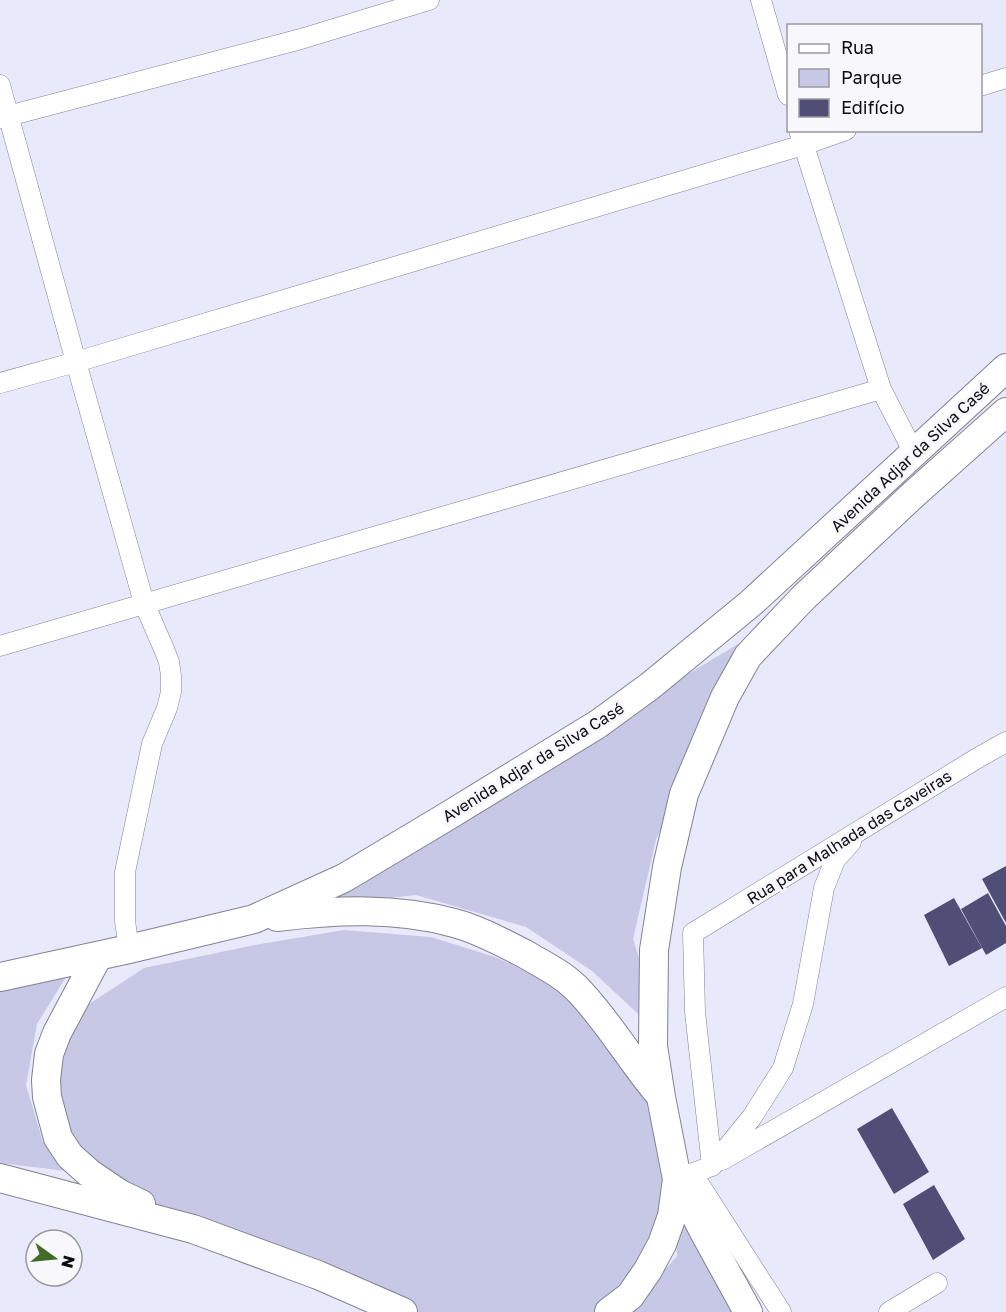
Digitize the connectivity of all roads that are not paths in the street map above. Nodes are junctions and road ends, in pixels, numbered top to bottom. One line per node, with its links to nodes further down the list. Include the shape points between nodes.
1 (429, 0): 7 (street, via 301,39)
2 (761, 0): 6 (street)
3 (1006, 78): 5 (street)
4 (0, 85): 7 (street)
5 (982, 86)
6 (787, 88)
7 (4, 116): 10 (street)
8 (835, 132): 9 (street)
9 (801, 138): 10 (street); 13 (street)
10 (76, 362): 12 (street); 16 (street)
11 (1006, 368): 15 (main road, Avenida Adjar da Silva Casé)
12 (0, 383)
13 (881, 389): 15 (street); 16 (street)
14 (1006, 412): 25 (main road, Avenida Adjar da Silva Casé, via 804,597 748,656 725,697 684,794 667,867 654,950 653,1046)
15 (914, 453): 20 (main road, Avenida Adjar da Silva Casé, via 751,603 598,724 344,878)
16 (144, 603): 17 (street); 21 (street, via 169,662 171,692 152,744 125,872)
17 (0, 646)
18 (1006, 742): 19 (street, Rua para Malhada das Caveiras)
19 (866, 827): 26 (street, via 835,860 824,888 803,1004 783,1068 752,1117); 26 (street, Rua para Malhada das Caveiras, via 693,933 695,1012)
20 (254, 919): 21 (main road, Avenida Adjar da Silva Casé); 25 (main road, via 319,912 398,912 455,923 501,942 562,975 581,993)
21 (129, 949): 22 (main road, Avenida Adjar da Silva Casé)
22 (98, 956): 23 (main road, Avenida Adjar da Silva Casé); 29 (main road, via 49,1054 47,1097 58,1138 79,1165 113,1189)
23 (0, 976)
24 (1006, 997): 26 (street)
25 (661, 1097): 27 (main road, Avenida Adjar da Silva Casé)
26 (712, 1166): 27 (street)
27 (685, 1176): 32 (main road, via 662,1244 648,1270 630,1296); 33 (main road, Avenida Adjar da Silva Casé, via 703,1230); 34 (street)
28 (0, 1178): 29 (main road)
29 (193, 1229): 31 (main road, via 318,1275)
30 (937, 1283): 35 (street)
31 (403, 1312)
32 (609, 1312)
33 (748, 1312)
34 (781, 1312)
35 (889, 1312)

